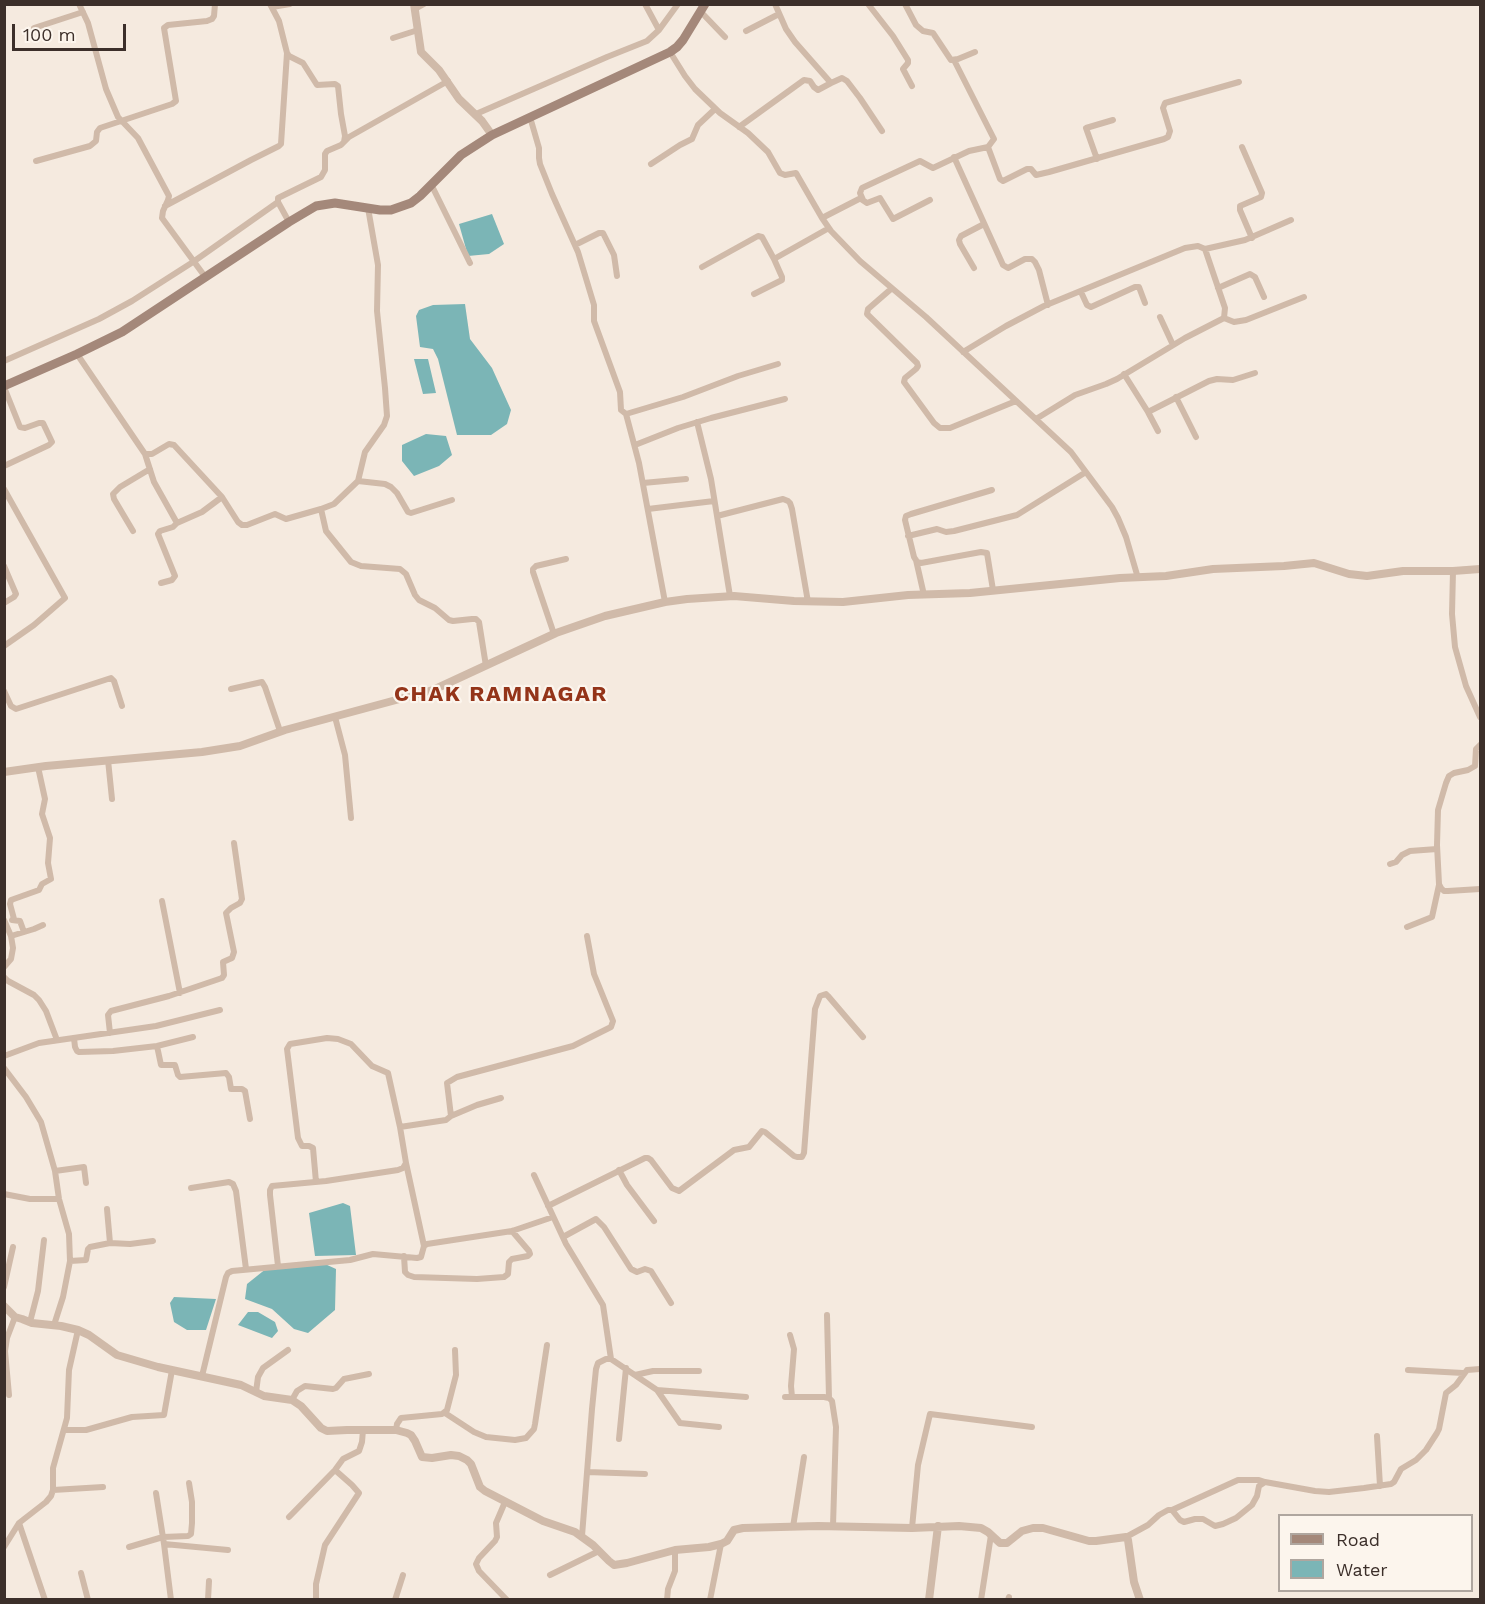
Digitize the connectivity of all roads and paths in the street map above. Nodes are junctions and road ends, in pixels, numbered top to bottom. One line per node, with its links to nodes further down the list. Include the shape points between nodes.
1 (79, 4): 13 (street)
2 (215, 4): 33 (street, via 212,19 164,28 176,101)
3 (290, 4): 10 (street)
4 (424, 4): 11 (street)
5 (645, 4): 17 (street)
6 (678, 4): 17 (street)
7 (775, 4): 14 (street)
8 (868, 4): 28 (street, via 908,60 903,69)
9 (905, 4): 24 (street, via 916,25 933,33)
10 (271, 6): 23 (street)
11 (415, 7): 16 (street)
12 (703, 8): 19 (street); 21 (main road, via 683,40)
13 (83, 12): 15 (street); 33 (street, via 106,89)
14 (779, 14): 18 (street); 27 (street, via 795,42)
15 (34, 28)
16 (418, 30): 20 (street); 25 (street, via 421,52)
17 (659, 30): 30 (street, via 642,44)
18 (746, 31)
19 (725, 36)
20 (393, 38)
21 (670, 52): 29 (street, via 685,76); 31 (main road)
22 (975, 52): 24 (street)
23 (287, 53): 37 (street, via 303,63 317,85 338,86); 47 (street, via 279,147)
24 (954, 60): 38 (street, via 994,139)
25 (448, 81): 30 (street, via 459,99); 37 (street)
26 (1239, 82): 41 (street, via 1166,103 1163,108 1168,137)
27 (831, 83): 34 (street, via 817,90 804,80); 36 (street, via 842,78 847,81)
28 (912, 86)
29 (715, 109): 34 (street); 43 (street, via 698,124 692,139)
30 (479, 117): 35 (street)
31 (530, 117): 35 (main road); 55 (street, via 540,164)
32 (1113, 120): 41 (street, via 1086,128)
33 (122, 121): 42 (street, via 100,128 90,146); 47 (street, via 138,138 163,185 168,196)
34 (739, 127): 50 (street, via 768,152 780,173 785,176 796,172)
35 (490, 131): 44 (main road)
36 (882, 131)
37 (344, 142): 49 (street, via 325,154 321,177 278,198)
38 (988, 147): 40 (street); 41 (street, via 1003,181 1027,169 1036,175)
39 (1242, 147): 54 (street, via 1262,193 1240,208)
40 (954, 157): 45 (street, via 933,168 921,161 866,185 861,189); 52 (street)
41 (1096, 159)
42 (36, 161)
43 (651, 164)
44 (431, 184): 48 (main road, via 400,208); 58 (street)
45 (863, 200): 46 (street, via 867,203 880,198 893,219); 50 (street)
46 (930, 200)
47 (165, 207): 59 (street, via 164,222)
48 (368, 208): 49 (main road, via 335,203); 97 (street, via 378,265 376,311 387,416 365,452)
49 (283, 211): 59 (street); 63 (main road)
50 (822, 218): 53 (street)
51 (1291, 220): 54 (street)
52 (984, 224): 61 (street, via 959,240); 71 (street, via 1005,267 1028,258 1035,262)
53 (829, 228): 57 (street); 65 (street)
54 (1252, 238): 56 (street)
55 (575, 245): 62 (street, via 603,232 614,255); 86 (street, via 594,305 596,328 620,392 621,410)
56 (1205, 249): 64 (street); 66 (street, via 1185,248)
57 (774, 259): 60 (street, via 759,236); 67 (street, via 782,280)
58 (470, 263)
59 (196, 265): 63 (street); 77 (street, via 116,310)
60 (702, 267)
61 (974, 268)
62 (617, 276)
63 (206, 278): 76 (main road, via 122,332)
64 (1218, 288): 68 (street, via 1250,274); 73 (street)
65 (891, 289): 75 (street); 84 (street, via 867,314 917,363 904,382 934,423 950,428)
66 (1081, 292): 70 (street, via 1091,307 1139,287); 71 (street)
67 (754, 294)
68 (1263, 297)
69 (1304, 297): 73 (street, via 1246,321)
70 (1145, 303)
71 (1048, 304): 75 (street)
72 (1160, 317): 74 (street)
73 (1224, 318): 74 (street)
74 (1173, 345): 80 (street)
75 (963, 352): 84 (street)
76 (77, 354): 81 (main road); 92 (street)
77 (4, 361)
78 (778, 364): 86 (street)
79 (1255, 373): 82 (street, via 1233,381 1209,381)
80 (1124, 374): 85 (street); 87 (street, via 1075,395)
81 (4, 386): 93 (street, via 20,427 42,423 52,442)
82 (1176, 397): 85 (street); 90 (street)
83 (785, 399): 88 (street)
84 (1016, 401): 87 (street)
85 (1148, 412): 89 (street)
86 (626, 414): 91 (street)
87 (1036, 419): 95 (street)
88 (697, 422): 91 (street); 103 (street)
89 (1158, 431)
90 (1196, 437)
91 (635, 445): 98 (street)
92 (146, 454): 94 (street); 101 (street, via 174,445)
93 (4, 466)
94 (150, 469): 107 (street); 108 (street, via 113,494)
95 (1086, 472): 109 (street, via 1017,515 950,532 937,529); 115 (street, via 1118,518)
96 (686, 479): 98 (street)
97 (358, 481): 102 (street, via 391,487 411,513); 104 (street)
98 (643, 483): 105 (street)
99 (4, 489): 124 (street, via 65,598)
100 (992, 490): 109 (street, via 906,516)
101 (222, 497): 104 (street, via 242,525 275,514 285,519); 107 (street)
102 (452, 500)
103 (714, 501): 105 (street); 106 (street)
104 (321, 509): 125 (street, via 327,531 351,562 400,569 415,596 449,620 476,619)
105 (648, 509): 120 (street)
106 (717, 516): 119 (street); 121 (street, via 788,501)
107 (177, 523): 116 (street, via 158,534 175,576)
108 (134, 531)
109 (908, 536): 111 (street)
110 (566, 559): 123 (street, via 533,569)
111 (916, 560): 117 (street, via 924,563 985,552); 118 (street)
112 (4, 566): 122 (street, via 16,594)
113 (1480, 568): 114 (street)
114 (1453, 571): 115 (street, via 1357,576 1314,563); 130 (street, via 1455,647)
115 (1138, 578): 117 (street)
116 (161, 583)
117 (993, 590): 118 (street)
118 (924, 595): 121 (street)
119 (730, 596): 120 (street); 121 (street)
120 (665, 602): 123 (street, via 605,616)
121 (808, 602)
122 (4, 603)
123 (554, 634): 125 (street)
124 (4, 646)
125 (486, 666): 129 (street, via 433,690)
126 (231, 689): 131 (street, via 262,682)
127 (4, 691): 128 (street, via 16,710 111,678)
128 (122, 706)
129 (334, 717): 131 (street); 137 (street, via 345,755)
130 (1480, 717)
131 (280, 731): 133 (street, via 231,748)
132 (1480, 745): 139 (street, via 1475,766 1454,773 1446,783 1438,810)
133 (108, 760): 134 (street); 136 (street)
134 (38, 767): 135 (street); 144 (street, via 45,800 42,814 50,838 51,879 39,890 10,900)
135 (4, 772)
136 (112, 799)
137 (351, 818)
138 (234, 843): 153 (street, via 242,899 226,913 234,955 223,962 222,978)
139 (1437, 849): 140 (street, via 1410,851); 141 (street)
140 (1390, 864)
141 (1439, 884): 142 (street, via 1444,891); 147 (street, via 1432,917)
142 (1480, 889)
143 (162, 901): 153 (street)
144 (14, 919): 145 (street); 148 (street, via 20,921)
145 (5, 920): 149 (street)
146 (43, 925): 148 (street)
147 (1407, 927)
148 (24, 932): 149 (street)
149 (11, 936): 151 (street, via 11,959)
150 (587, 936): 164 (street, via 594,974 612,1025 573,1046 457,1077 447,1083)
151 (4, 967)
152 (4, 977): 159 (street, via 39,1000)
153 (180, 993): 155 (street, via 111,1011)
154 (220, 1010): 155 (street)
155 (110, 1033): 158 (street)
156 (193, 1037): 160 (street)
157 (863, 1037): 168 (street, via 826,994 820,996 815,1009 802,1157 794,1156 762,1131 748,1147 734,1150 679,1191 672,1188 648,1158)
158 (74, 1038): 159 (street); 160 (street, via 79,1052)
159 (57, 1040): 161 (street, via 33,1044)
160 (157, 1046): 165 (street, via 160,1064 175,1065 180,1077 226,1073 231,1089 245,1091)
161 (4, 1056)
162 (4, 1068): 169 (street, via 41,1122)
163 (501, 1098): 164 (street)
164 (451, 1116): 166 (street)
165 (250, 1119)
166 (400, 1127): 167 (street); 171 (street, via 388,1073 372,1066 351,1044 327,1038 290,1044 287,1049 298,1138 302,1146 312,1148)
167 (406, 1163): 171 (street, via 403,1168 388,1172); 185 (street)
168 (619, 1170): 176 (street); 179 (street)
169 (55, 1171): 172 (street, via 84,1167); 175 (street)
170 (534, 1175): 176 (street)
171 (316, 1182): 189 (street, via 272,1186 270,1190)
172 (86, 1183)
173 (190, 1188): 190 (street, via 233,1184)
174 (4, 1194): 175 (street)
175 (59, 1199): 188 (street, via 69,1233)
176 (548, 1206): 178 (street)
177 (107, 1209): 184 (street)
178 (553, 1217): 180 (street); 181 (street)
179 (654, 1221)
180 (512, 1231): 185 (street); 187 (street, via 530,1254 512,1259 504,1277 408,1275)
181 (563, 1236): 192 (street, via 599,1221 632,1269 651,1271); 203 (street, via 603,1305)
182 (44, 1240): 196 (street)
183 (153, 1241): 184 (street)
184 (110, 1243): 188 (street, via 89,1248 86,1260)
185 (424, 1246): 187 (street, via 421,1257)
186 (13, 1247): 191 (street)
187 (404, 1256): 189 (street, via 373,1254 350,1260)
188 (70, 1261): 197 (street)
189 (278, 1266): 190 (street)
190 (246, 1269): 212 (street, via 232,1271 225,1277)
191 (4, 1287)
192 (670, 1303)
193 (4, 1306): 195 (street)
194 (826, 1315): 217 (street)
195 (15, 1317): 196 (street); 215 (street, via 5,1351)
196 (30, 1322): 197 (street)
197 (54, 1325): 198 (street)
198 (78, 1330): 205 (street, via 117,1355); 222 (street, via 69,1370)
199 (790, 1335): 217 (street, via 794,1349 788,1397)
200 (547, 1345): 219 (street, via 534,1429 526,1438 486,1437)
201 (288, 1350): 214 (street, via 263,1368)
202 (455, 1350): 219 (street, via 456,1375)
203 (611, 1359): 204 (street); 229 (street, via 598,1363 596,1369)
204 (626, 1368): 211 (street); 226 (street)
205 (172, 1370): 212 (street); 222 (street, via 164,1414 132,1417 86,1430)
206 (1408, 1370): 209 (street)
207 (1480, 1370): 209 (street)
208 (699, 1371): 211 (street)
209 (1463, 1372): 233 (street, via 1446,1393 1439,1429 1426,1450 1401,1469 1394,1482)
210 (369, 1374): 218 (street, via 344,1379 336,1388 305,1386)
211 (635, 1374): 213 (street)
212 (202, 1376): 214 (street)
213 (657, 1390): 216 (street); 221 (street, via 680,1423)
214 (256, 1392): 218 (street)
215 (9, 1395)
216 (746, 1397)
217 (829, 1398): 241 (street, via 836,1427)
218 (292, 1400): 223 (street, via 327,1431)
219 (445, 1413): 224 (street, via 401,1418)
220 (1032, 1427): 244 (street, via 930,1414 918,1465)
221 (719, 1428)
222 (64, 1430): 235 (street, via 53,1468)
223 (363, 1430): 224 (street); 228 (street, via 361,1449 343,1459)
224 (396, 1430): 237 (street, via 411,1435 422,1457 451,1455 467,1460 480,1486)
225 (1377, 1436): 233 (street)
226 (619, 1439)
227 (804, 1456): 243 (street)
228 (335, 1470): 239 (street); 263 (street, via 359,1493 326,1545)
229 (587, 1472): 230 (street); 246 (street)
230 (645, 1474)
231 (1265, 1482): 233 (street, via 1323,1492); 238 (street, via 1239,1480); 238 (street, via 1259,1486 1252,1505 1224,1524 1215,1526 1203,1519 1184,1522)
232 (189, 1483): 248 (street, via 191,1534)
233 (1380, 1486)
234 (103, 1487): 235 (street)
235 (53, 1490): 240 (street, via 46,1502)
236 (156, 1493): 248 (street)
237 (505, 1502): 246 (street); 265 (street, via 496,1523 497,1537 476,1564)
238 (1172, 1510): 247 (street, via 1164,1511)
239 (289, 1517)
240 (19, 1523): 250 (street); 259 (street)
241 (833, 1526): 243 (street); 244 (street)
242 (938, 1526): 244 (street); 245 (street, via 981,1528); 268 (street)
243 (793, 1527): 249 (street, via 734,1530)
244 (912, 1528)
245 (992, 1535): 247 (street, via 1000,1543 1033,1528 1096,1541); 269 (street)
246 (582, 1536): 254 (street)
247 (1126, 1537): 270 (street)
248 (164, 1540): 251 (street); 252 (street); 261 (street)
249 (722, 1544): 253 (street); 267 (street)
250 (4, 1547)
251 (129, 1547)
252 (228, 1550)
253 (675, 1550): 254 (street, via 614,1565); 266 (street, via 675,1571)
254 (599, 1551): 257 (street)
255 (81, 1573): 260 (street)
256 (403, 1575): 264 (street)
257 (550, 1575)
258 (209, 1581): 262 (street)
259 (45, 1599)
260 (88, 1599)
261 (171, 1599)
262 (208, 1599)
263 (316, 1599)
264 (394, 1599)
265 (507, 1599)
266 (667, 1599)
267 (710, 1599)
268 (929, 1599)
269 (981, 1599)
270 (1140, 1599)

